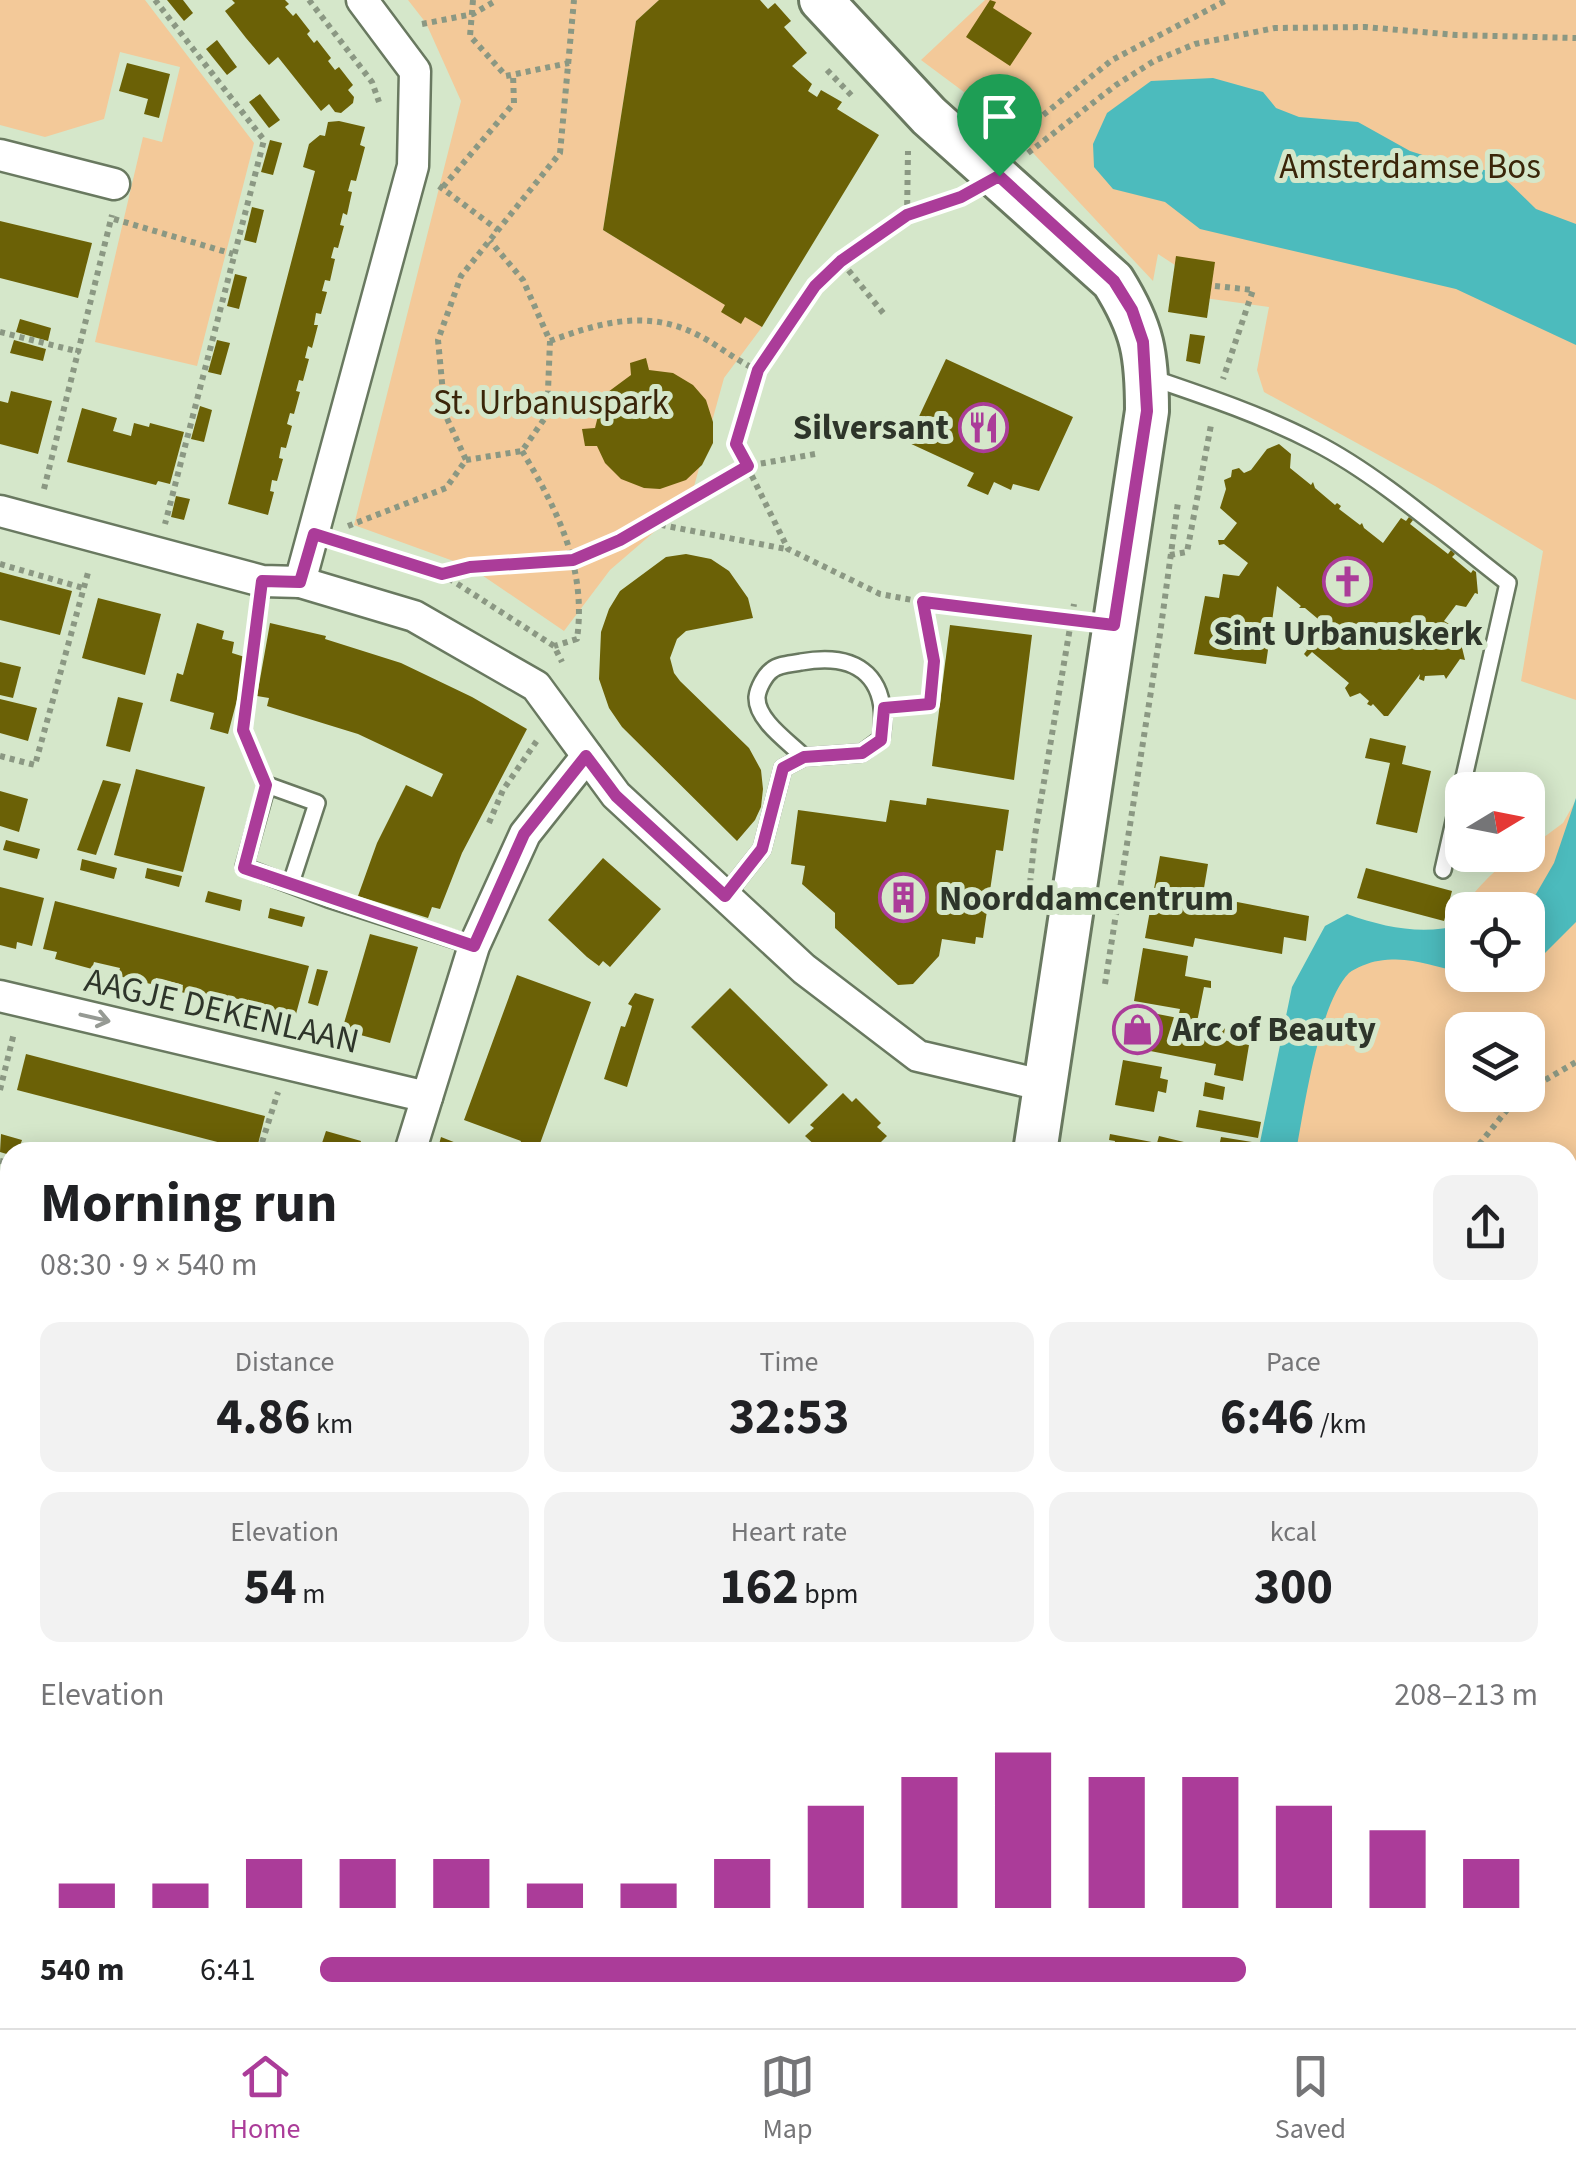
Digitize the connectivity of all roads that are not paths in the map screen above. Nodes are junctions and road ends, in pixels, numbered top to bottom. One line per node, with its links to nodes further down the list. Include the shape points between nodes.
1 (362, 0): 7 (street, via 415,71 412,166)
2 (821, 0): 5 (street, via 929,116 980,186 1114,281 1132,310)
3 (0, 155): 4 (street)
4 (114, 184)
5 (1145, 359): 10 (lane, via 1216,400 1316,443 1508,583); 15 (street, via 1147,411)
6 (0, 510): 7 (street, via 262,581)
7 (300, 582): 8 (street, via 414,616 536,686)
8 (586, 756): 12 (street, via 616,796); 13 (street, via 524,834)
9 (804, 757): 9 (lane, via 862,753 881,740 884,708 869,673 848,662 818,659 774,666 763,679 757,698 764,717); 12 (lane, via 783,768 762,849)
10 (1444, 870)
11 (291, 884): 11 (lane, via 244,868 266,785 316,803); 13 (lane)
12 (725, 896): 15 (street, via 804,969 918,1056)
13 (474, 946): 16 (street)
14 (11, 998): 16 (street, AAGJE DEKENLAAN, one-way to 16)
15 (1046, 1086): 18 (street)
16 (427, 1097): 17 (street)
17 (413, 1142)
18 (1037, 1142)

